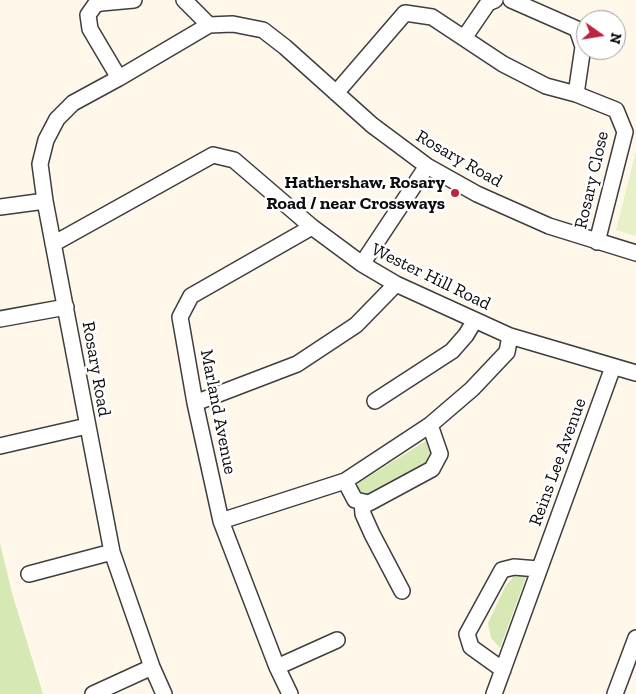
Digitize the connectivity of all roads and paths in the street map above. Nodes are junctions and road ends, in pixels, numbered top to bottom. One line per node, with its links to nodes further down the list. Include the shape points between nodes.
1 (134, 0): 7 (street, via 101,3 95,5 88,15 90,29)
2 (184, 0): 5 (street)
3 (495, 0): 6 (street, via 488,3)
4 (511, 0): 9 (street, via 577,29 583,47)
5 (209, 25): 7 (street, Rosary Road); 8 (street, Rosary Road, via 233,24 262,30)
6 (464, 38): 8 (street, Rosary Close, via 432,17 405,13); 9 (street, Rosary Close, via 503,64 546,86)
7 (119, 78): 11 (street, Rosary Road, via 72,103 57,120 46,140 40,164)
8 (336, 93): 10 (street, Rosary Road)
9 (576, 94): 14 (street, Rosary Close, via 616,110 626,132)
10 (427, 166): 14 (street, Rosary Road, via 477,194); 17 (street)
11 (45, 201): 12 (street); 15 (street, Rosary Road)
12 (0, 206)
13 (312, 228): 15 (street, Wester Hill Road, via 234,160 213,155); 17 (street, Wester Hill Road); 26 (street, Marland Avenue, via 191,296 180,316)
14 (597, 242): 16 (street, Rosary Road)
15 (53, 244): 19 (street, Rosary Road)
16 (636, 253)
17 (362, 264): 18 (street, Wester Hill Road)
18 (396, 284): 21 (street, Wester Hill Road); 26 (street, via 356,325 296,364)
19 (66, 307): 20 (street); 28 (street, Rosary Road)
20 (0, 319)
21 (475, 320): 22 (street, Wester Hill Road); 25 (street, via 452,351)
22 (510, 336): 23 (street, Wester Hill Road); 27 (street, via 507,352 472,390)
23 (613, 367): 24 (street, Wester Hill Road); 34 (street, Reins Lee Avenue)
24 (636, 373)
25 (375, 402)
26 (195, 403): 32 (street, Marland Avenue)
27 (430, 425): 30 (street); 31 (street, via 440,454 432,469 369,503)
28 (87, 426): 29 (street); 33 (street, Rosary Road)
29 (0, 446)
30 (345, 482): 31 (street, via 355,500); 32 (street)
31 (362, 502): 36 (street, via 372,534)
32 (222, 522): 40 (street, Marland Avenue)
33 (112, 552): 35 (street); 39 (street, Rosary Road)
34 (538, 569): 41 (street, Reins Lee Avenue); 41 (street, via 514,567 502,570 467,634 471,647)
35 (29, 574)
36 (402, 591)
37 (636, 638): 46 (street)
38 (337, 640): 40 (street)
39 (152, 667): 42 (street); 43 (street, Rosary Road)
40 (277, 667): 44 (street, Marland Avenue)
41 (503, 670): 45 (street, Reins Lee Avenue)
42 (92, 694)
43 (164, 694)
44 (290, 694)
45 (494, 694)
46 (615, 694)

